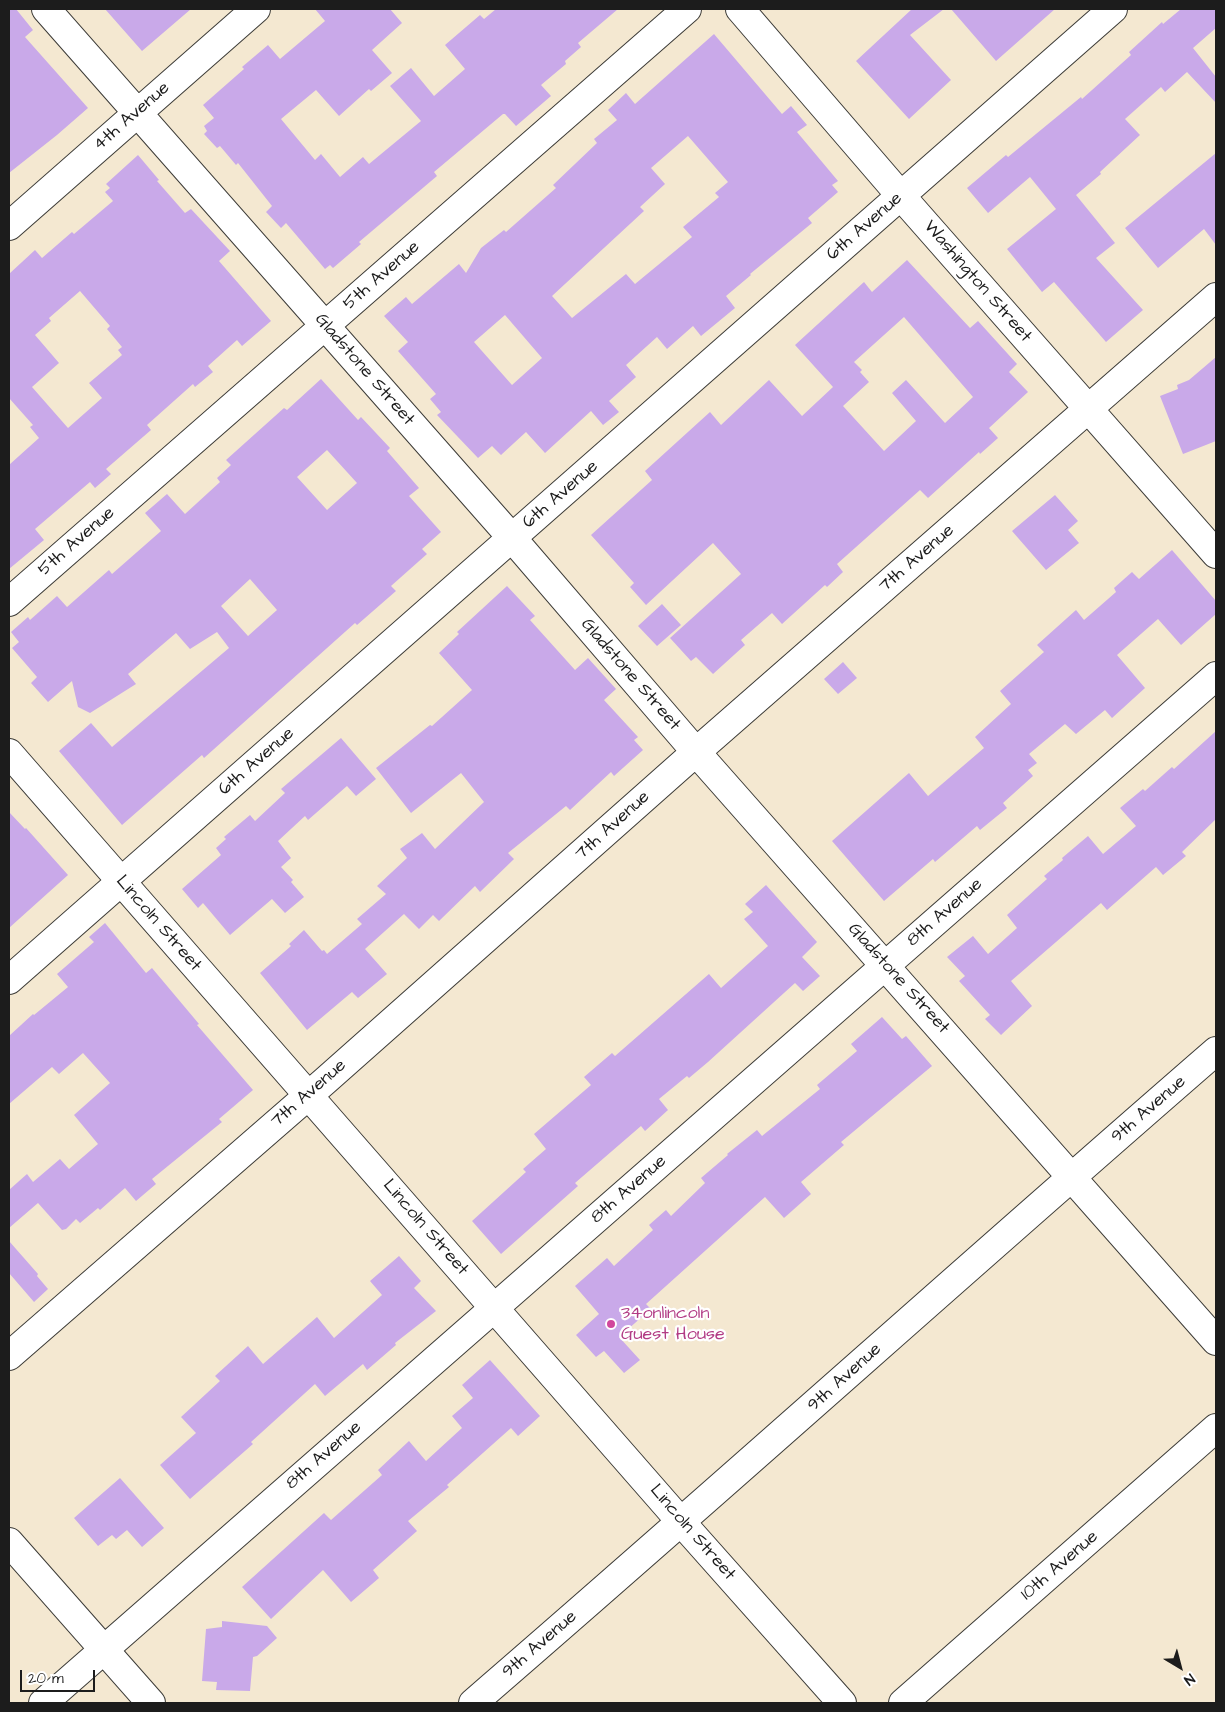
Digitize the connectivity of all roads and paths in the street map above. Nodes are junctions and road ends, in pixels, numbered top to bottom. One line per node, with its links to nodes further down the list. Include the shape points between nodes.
1 (46, 9): 6 (street, Gladstone Street)
2 (256, 9): 6 (street, 4th Avenue)
3 (687, 9): 10 (street, 5th Avenue)
4 (740, 9): 7 (street, Washington Street)
5 (1114, 9): 7 (street, 6th Avenue)
6 (137, 113): 8 (street, 4th Avenue); 10 (street, Gladstone Street)
7 (901, 196): 11 (street, Washington Street); 12 (street, 6th Avenue)
8 (9, 226)
9 (1216, 296): 11 (street, 7th Avenue)
10 (325, 326): 12 (street, Gladstone Street); 14 (street, 5th Avenue)
11 (1089, 408): 13 (street, Washington Street); 16 (street, 7th Avenue)
12 (512, 538): 16 (street, Gladstone Street); 18 (street, 6th Avenue)
13 (1216, 554)
14 (9, 602)
15 (1216, 676): 19 (street, 8th Avenue)
16 (696, 752): 19 (street, Gladstone Street); 22 (street, 7th Avenue)
17 (9, 753): 18 (street, Lincoln Street)
18 (121, 882): 20 (street, 6th Avenue); 22 (street, Lincoln Street)
19 (886, 965): 23 (street, Gladstone Street); 24 (street, 8th Avenue)
20 (9, 980)
21 (1216, 1051): 23 (street, 9th Avenue)
22 (308, 1095): 24 (street, Lincoln Street); 26 (street, 7th Avenue)
23 (1072, 1176): 25 (street, Gladstone Street); 28 (street, 9th Avenue)
24 (495, 1307): 28 (street, Lincoln Street); 30 (street, 8th Avenue)
25 (1216, 1341)
26 (9, 1356)
27 (1216, 1428): 35 (street, 10th Avenue)
28 (682, 1522): 33 (street, 9th Avenue); 34 (street, Lincoln Street)
29 (9, 1542): 30 (street)
30 (104, 1650): 31 (street, 8th Avenue); 32 (street)
31 (43, 1703)
32 (151, 1703)
33 (473, 1703)
34 (842, 1703)
35 (903, 1703)

